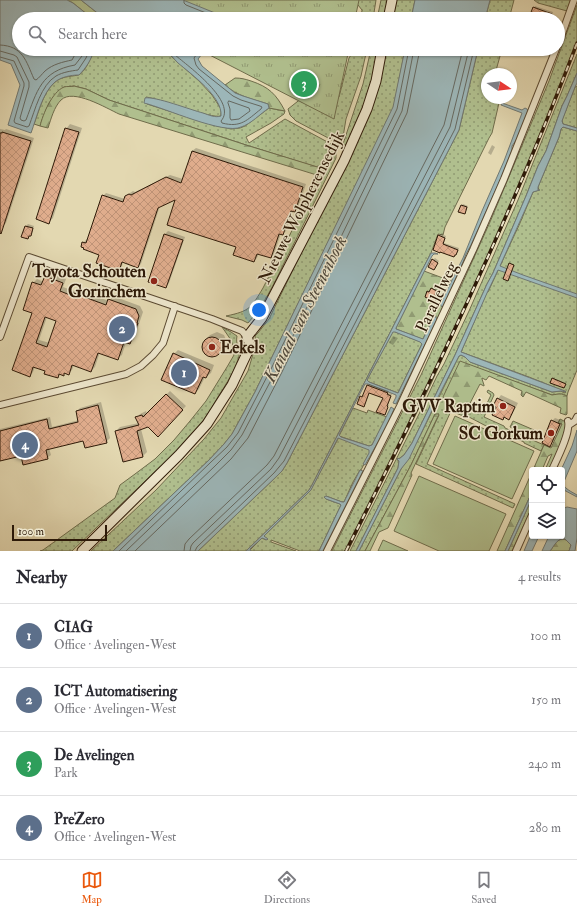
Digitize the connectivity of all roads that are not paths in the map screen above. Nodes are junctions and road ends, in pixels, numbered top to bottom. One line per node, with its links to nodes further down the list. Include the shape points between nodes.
1 (392, 0): 3 (street)
2 (574, 0): 4 (street)
3 (389, 12)
4 (565, 25)
5 (381, 56): 8 (street, Nieuwe Wolpherensedijk, via 370,102 344,160 262,318)
6 (553, 56): 15 (street, Parallelweg, via 473,250 400,406)
7 (175, 306): 8 (street); 9 (street, via 29,257); 10 (street, via 163,342 141,366 126,374)
8 (244, 334): 14 (street, via 250,346 247,355 208,424)
9 (0, 337)
10 (0, 405)
11 (577, 417): 12 (street, via 569,423)
12 (553, 467)
13 (529, 522): 16 (street)
14 (82, 551)
15 (327, 551)
16 (516, 551)

